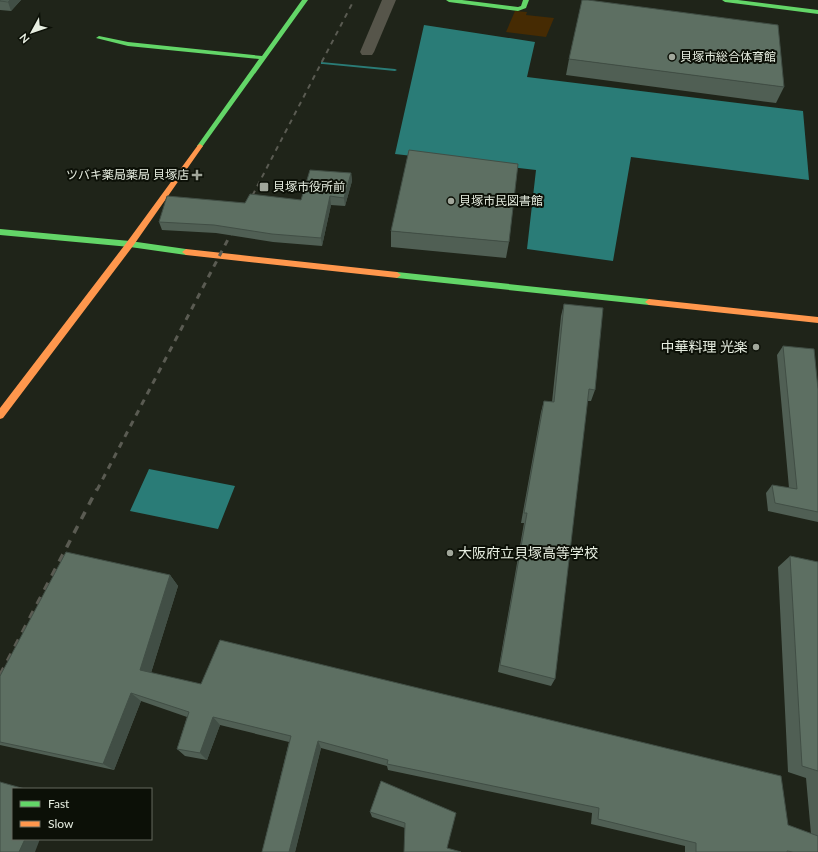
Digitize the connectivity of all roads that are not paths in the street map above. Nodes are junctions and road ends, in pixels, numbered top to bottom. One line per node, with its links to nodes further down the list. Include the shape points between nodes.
1 (305, 0): 9 (street)
2 (389, 0): 8 (street)
3 (449, 0): 4 (street, via 518,9 524,7)
4 (526, 0)
5 (725, 0): 6 (street)
6 (818, 12)
7 (99, 38): 9 (street, via 128,44)
8 (367, 52)
9 (263, 58): 11 (street)
10 (0, 232): 11 (street)
11 (130, 244): 12 (street, via 218,257); 13 (street)
12 (818, 320)
13 (0, 415)

